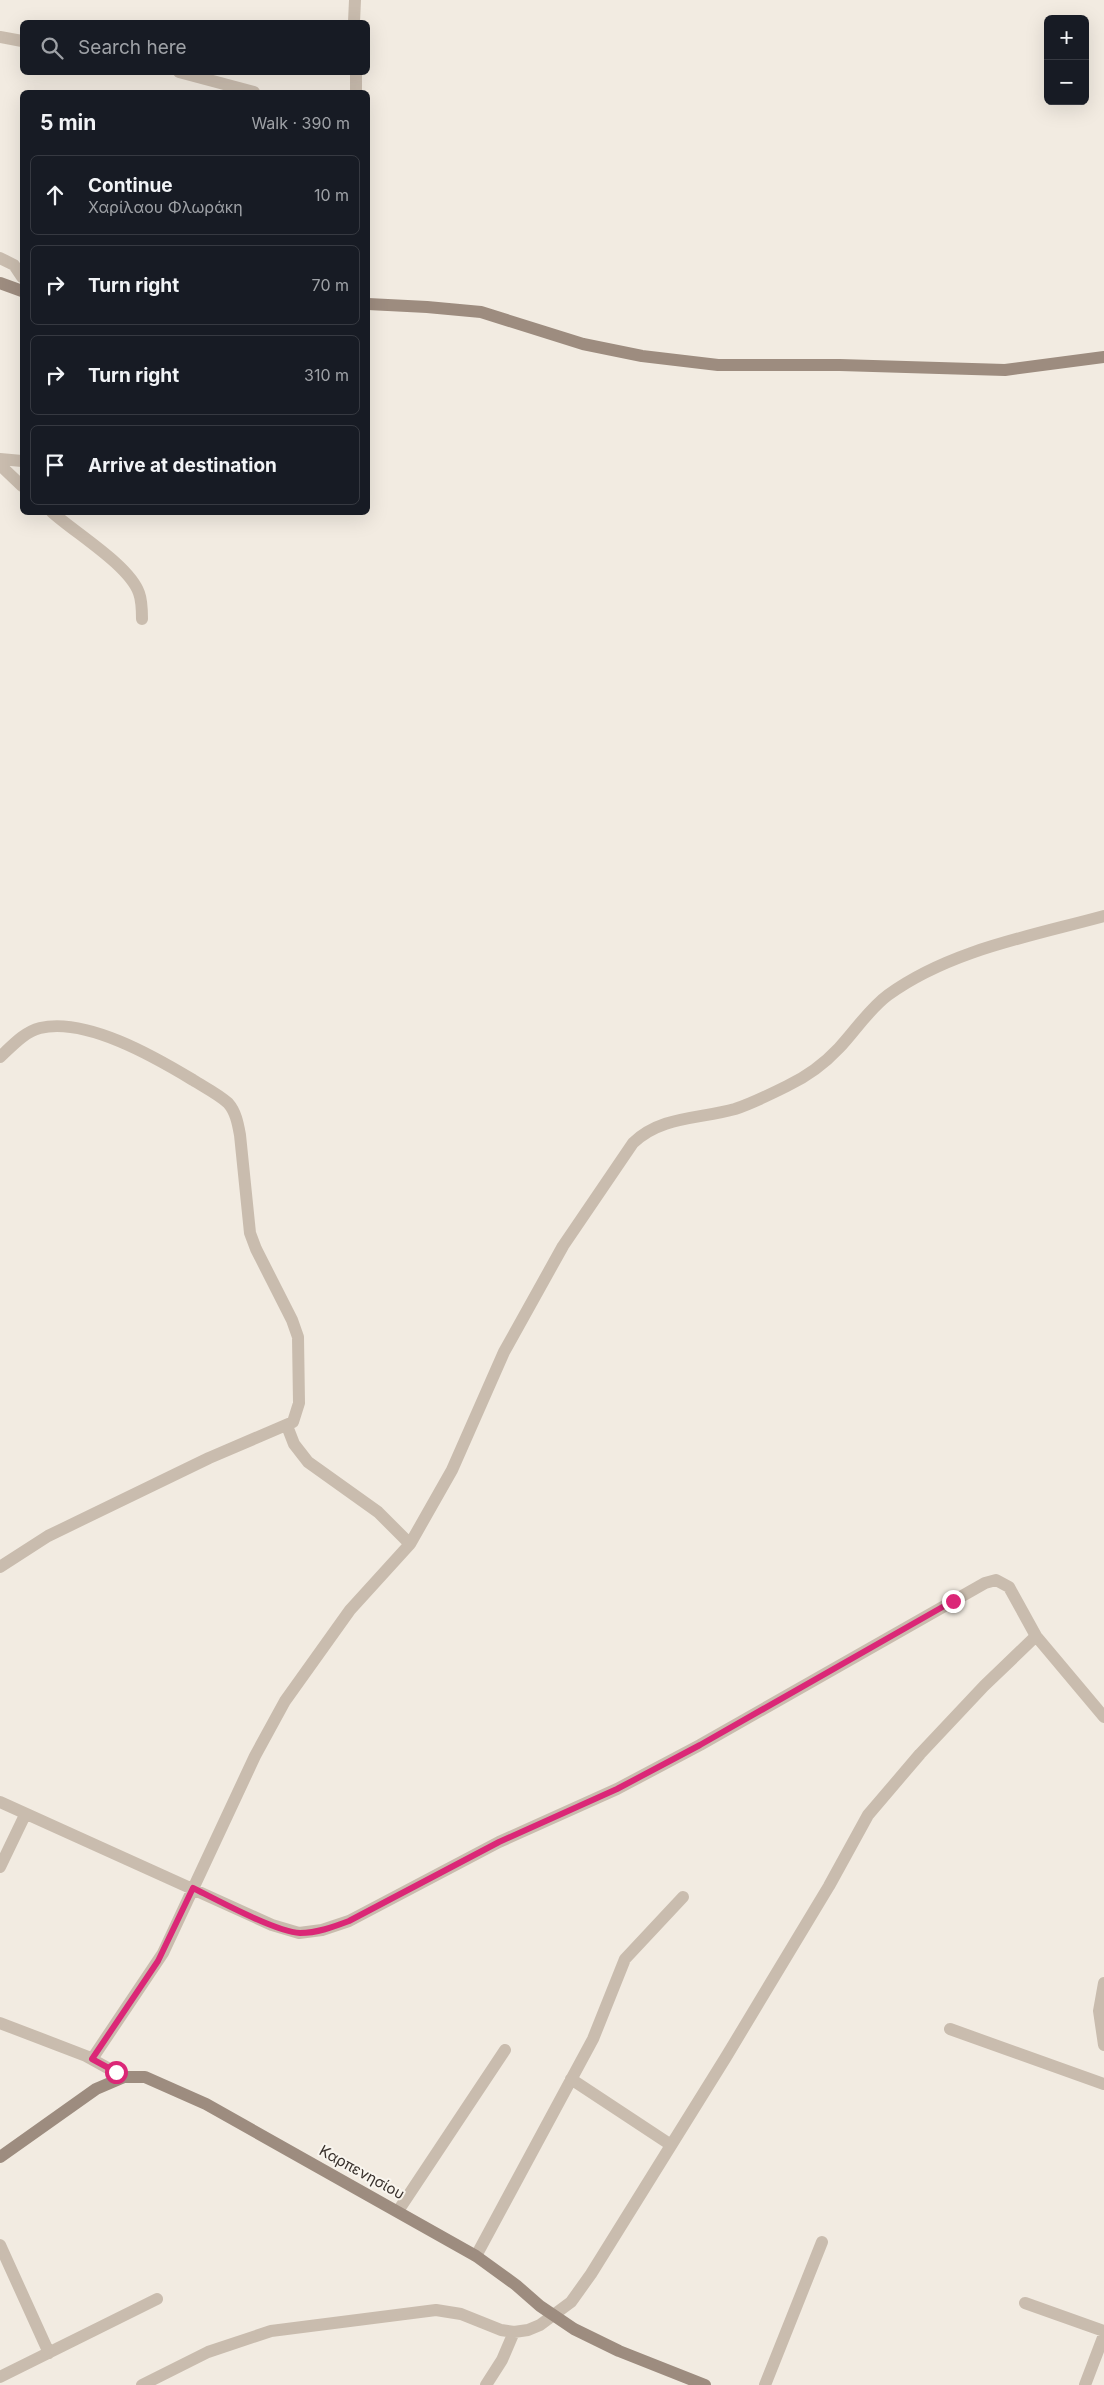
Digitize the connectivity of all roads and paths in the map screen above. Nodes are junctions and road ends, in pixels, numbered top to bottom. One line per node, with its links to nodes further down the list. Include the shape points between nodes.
1 (355, 0): 2 (street)
2 (354, 20)
3 (0, 37): 4 (street)
4 (20, 41)
5 (190, 75): 7 (street)
6 (356, 75): 8 (street)
7 (246, 90)
8 (356, 90)
9 (0, 258): 10 (street, via 14,266)
10 (20, 274)
11 (0, 283): 12 (main road)
12 (20, 290)
13 (370, 304): 14 (main road, via 481,312 584,344 642,356 718,365 1005,370)
14 (1104, 357)
15 (0, 459): 16 (street)
16 (20, 461)
17 (0, 465): 18 (street)
18 (20, 484)
19 (56, 515): 20 (street, via 128,577 139,591)
20 (142, 620)
21 (1104, 916): 24 (street, via 977,951 941,965 887,996 838,1049 789,1085 736,1108 668,1122 643,1133 562,1246 504,1352 452,1470)
22 (0, 1056): 23 (street, via 26,1033 55,1026 72,1028 108,1037 146,1052 228,1104 238,1121 250,1233 298,1337 299,1402 293,1422)
23 (287, 1426): 24 (street, via 294,1444 308,1462 378,1512); 25 (street, via 209,1458 48,1536)
24 (410, 1544): 31 (street, via 350,1610 285,1701 255,1756)
25 (0, 1568)
26 (1036, 1636): 27 (street); 31 (street, via 1009,1587 996,1580 985,1583 626,1784 499,1842 349,1921 322,1930 299,1933 272,1925); 42 (street, via 920,1754 868,1815 829,1886)
27 (1104, 1717)
28 (0, 1802): 29 (street)
29 (25, 1815): 30 (street); 31 (street)
30 (0, 1867)
31 (193, 1888): 38 (street, via 158,1961)
32 (683, 1896): 40 (street, via 626,1959 603,2016)
33 (1104, 1983): 36 (street, via 1100,2011)
34 (0, 2023): 38 (street)
35 (950, 2029): 41 (street)
36 (1104, 2045)
37 (505, 2050): 44 (street)
38 (92, 2059): 39 (street)
39 (124, 2078): 43 (main road, Καρπενησίου, via 82,2097); 44 (main road, Καρπενησίου, via 146,2077 173,2087)
40 (571, 2079): 42 (street); 47 (street)
41 (1104, 2084)
42 (671, 2145): 50 (street, via 586,2282 571,2302)
43 (0, 2158)
44 (398, 2211): 47 (main road, Καρπενησίου)
45 (822, 2242): 59 (street)
46 (0, 2245): 54 (street)
47 (476, 2256): 50 (main road, Καρπενησίου)
48 (157, 2299): 54 (street)
49 (1025, 2303): 51 (street)
50 (554, 2316): 52 (street, via 534,2329); 58 (main road, Καρπενησίου, via 618,2351)
51 (1104, 2330)
52 (514, 2332): 56 (street, via 461,2314 436,2310 283,2328 208,2352); 57 (street)
53 (1104, 2335): 60 (street)
54 (49, 2353): 55 (street)
55 (0, 2378)
56 (142, 2385)
57 (486, 2385)
58 (705, 2385)
59 (765, 2385)
60 (1085, 2385)

